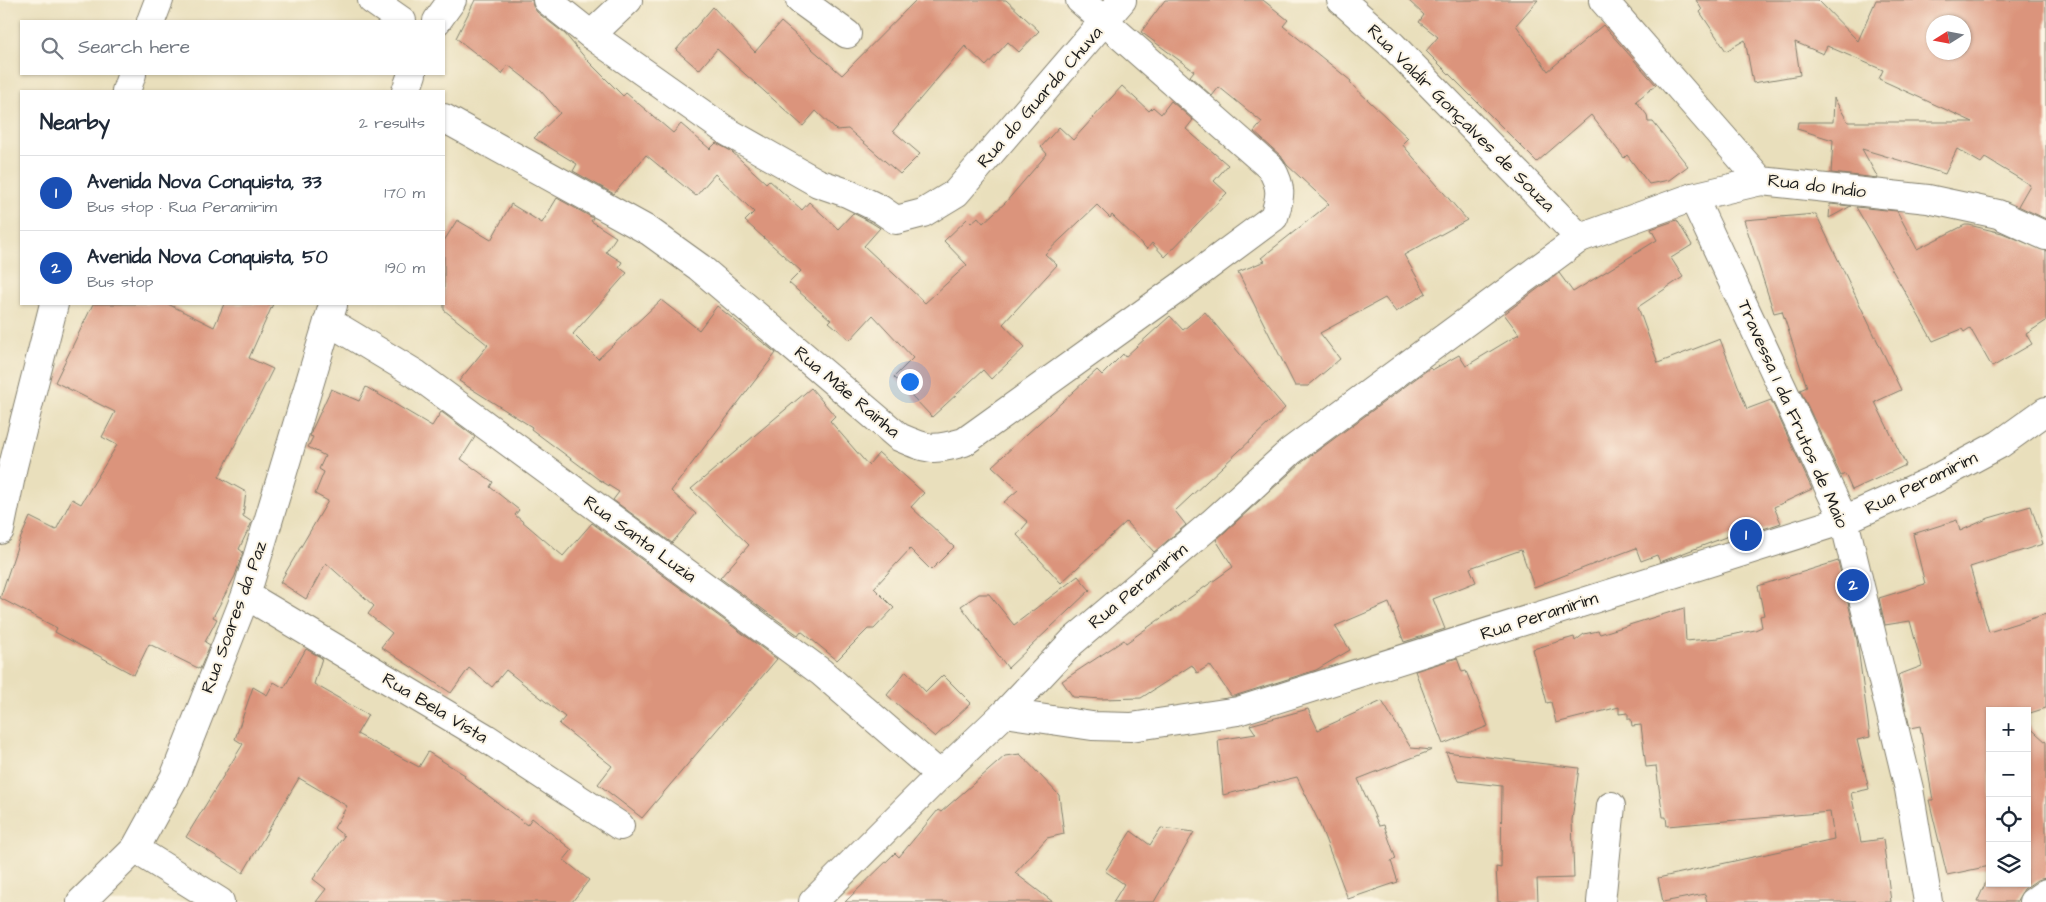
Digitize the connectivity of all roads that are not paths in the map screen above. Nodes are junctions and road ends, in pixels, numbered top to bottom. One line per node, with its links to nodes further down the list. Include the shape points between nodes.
1 (159, 0): 11 (street)
2 (372, 0): 12 (street)
3 (452, 0): 13 (street)
4 (546, 0): 16 (street, Rua do Guarda Chuva)
5 (628, 0): 16 (street)
6 (800, 0): 15 (street)
7 (1080, 0): 14 (street)
8 (1122, 0): 14 (street, Rua do Guarda Chuva)
9 (1341, 0): 25 (street, Rua Valdir Gonçalves de Souza, via 1392,45)
10 (1603, 0): 22 (street, Rua do Indio)
11 (151, 20)
12 (401, 20)
13 (438, 20)
14 (1104, 22): 16 (street, Rua do Guarda Chuva, via 956,193 923,213 896,220 856,197 818,183 728,132); 21 (street, Rua Mãe Rainha, via 1271,168 1279,182 1280,200 1274,216 964,442 941,448 925,448 899,437 699,267 648,231)
15 (847, 34)
16 (592, 35)
17 (132, 75): 19 (street)
18 (412, 75): 20 (street)
19 (126, 90)
20 (406, 90)
21 (445, 119)
22 (1761, 181): 23 (street, Rua Peramirim); 24 (street, Rua do Indio, via 1928,199 1998,214)
23 (1692, 197): 25 (street, Rua Peramirim); 29 (street, Travessa 1 da Frutos de Maio)
24 (2046, 236)
25 (1580, 238): 32 (street, Rua Peramirim, via 1291,452 1072,642)
26 (54, 305): 30 (street)
27 (331, 312): 31 (street, Rua Soares da Paz); 33 (street, Rua Santa Luzia, via 813,666)
28 (2046, 411): 29 (street, Rua Peramirim, via 1992,449)
29 (1844, 520): 32 (street, Rua Peramirim, via 1238,711 1131,727 1092,726); 42 (street, Travessa 1 da Frutos de Maio, via 1909,789)
30 (0, 530)
31 (246, 595): 35 (street, Rua Bela Vista, via 486,738); 36 (street, Rua Soares da Paz, via 174,778)
32 (1006, 713): 33 (street, Rua Peramirim)
33 (940, 774): 40 (street, Rua Peramirim)
34 (1610, 806): 41 (street)
35 (620, 826)
36 (134, 849): 38 (street, Rua Soares da Paz); 39 (street)
37 (2046, 893): 43 (street)
38 (81, 902)
39 (220, 902)
40 (813, 902)
41 (1601, 902)
42 (1928, 902)
43 (2033, 902)

